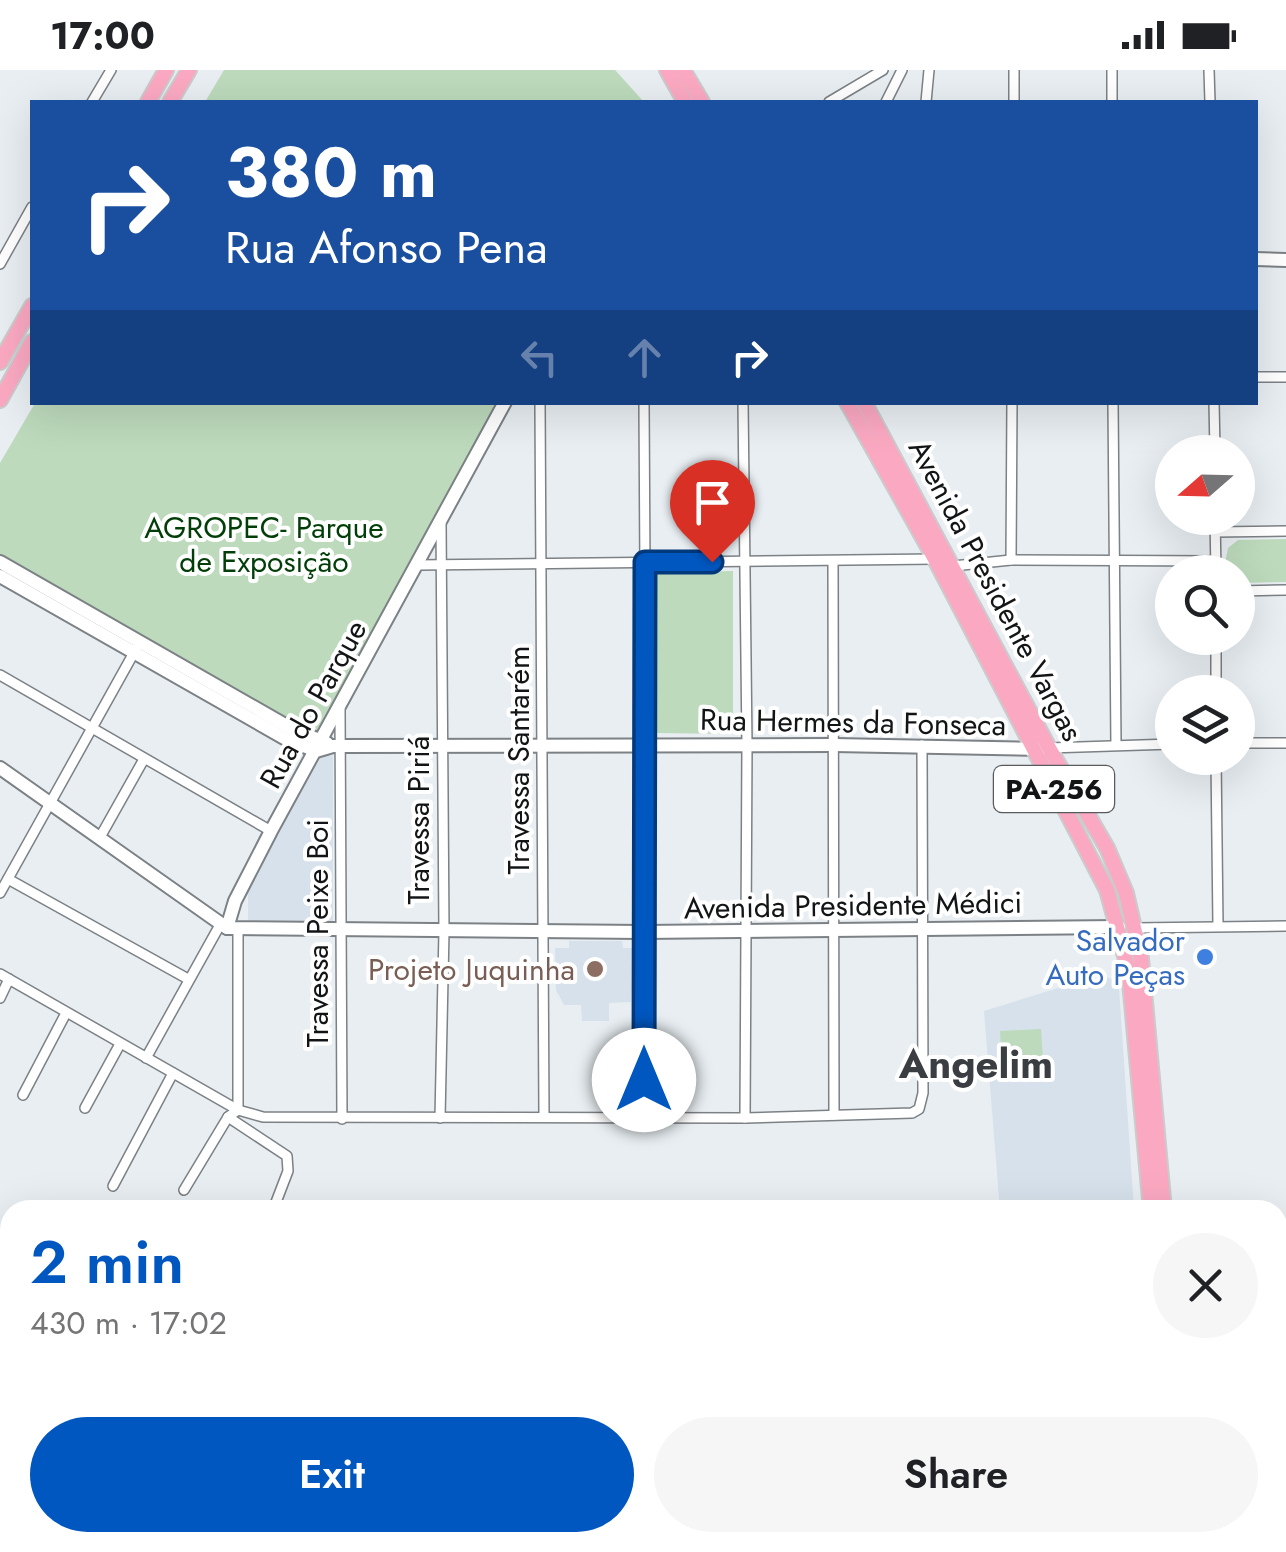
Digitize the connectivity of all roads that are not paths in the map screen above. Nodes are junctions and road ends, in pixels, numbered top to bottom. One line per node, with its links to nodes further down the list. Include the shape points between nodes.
1 (111, 70): 12 (street)
2 (166, 70): 13 (main road)
3 (189, 70): 14 (main road)
4 (667, 70): 15 (main road)
5 (883, 70): 17 (street)
6 (902, 70): 18 (street)
7 (1014, 70): 20 (street)
8 (1112, 70): 21 (street)
9 (1210, 70): 22 (street)
10 (685, 71): 16 (main road)
11 (926, 71): 19 (street)
12 (93, 100)
13 (149, 100)
14 (171, 100)
15 (684, 100)
16 (701, 100)
17 (831, 100)
18 (887, 100)
19 (926, 100)
20 (1014, 100)
21 (1112, 100)
22 (1210, 100)
23 (30, 212): 26 (street)
24 (1258, 259): 25 (street)
25 (1286, 260)
26 (0, 264)
27 (30, 309): 29 (main road)
28 (30, 346): 30 (main road)
29 (2, 356): 30 (street)
30 (21, 363): 31 (main road)
31 (6, 374): 34 (main road)
32 (1258, 376): 33 (street)
33 (1286, 377)
34 (0, 400)
35 (503, 405): 45 (street, Rua do Parque)
36 (540, 405): 56 (street, Travessa Santarém)
37 (644, 405): 51 (street)
38 (743, 405): 52 (street)
39 (849, 405): 48 (main road, Avenida Presidente Vargas / PA-256)
40 (866, 405): 59 (main road, Avenida Presidente Vargas / PA-256)
41 (1012, 405): 49 (street)
42 (1113, 405): 54 (street)
43 (1214, 405): 44 (street)
44 (1215, 435)
45 (442, 522): 57 (street, Rua do Parque); 58 (street, Travessa Piriá)
46 (1255, 531): 47 (street)
47 (1286, 531)
48 (935, 558): 53 (street); 79 (main road, Avenida Presidente Vargas / PA-256)
49 (1011, 560): 54 (street); 59 (street)
50 (0, 562): 63 (street)
51 (645, 562): 52 (street); 56 (street); 70 (street)
52 (745, 562): 53 (street); 71 (street)
53 (833, 562): 72 (street)
54 (1113, 562): 55 (street); 74 (street)
55 (1155, 562)
56 (543, 563): 58 (street); 77 (street, Travessa Santarém)
57 (418, 565): 58 (street); 65 (street, Rua do Parque)
58 (442, 565): 76 (street, Travessa Piriá)
59 (953, 566): 78 (main road, Avenida Presidente Vargas / PA-256)
60 (0, 576): 63 (street)
61 (1286, 590): 62 (street)
62 (1255, 591)
63 (137, 647): 66 (street); 75 (street)
64 (0, 675): 66 (street)
65 (340, 709): 75 (street, Rua do Parque); 75 (street, Travessa Peixe Boi)
66 (92, 727): 80 (street); 83 (street)
67 (1286, 742): 68 (street)
68 (1255, 743)
69 (1155, 744): 74 (street)
70 (646, 745): 71 (street, Rua Hermes da Fonseca); 77 (street, Rua Hermes da Fonseca); 98 (street)
71 (747, 745): 72 (street, Rua Hermes da Fonseca); 93 (street)
72 (834, 745): 73 (street, Rua Hermes da Fonseca); 99 (street)
73 (922, 745): 79 (street, Rua Hermes da Fonseca); 94 (street)
74 (1116, 745): 78 (street)
75 (328, 746): 76 (street, Rua Hermes da Fonseca); 84 (street, Rua do Parque); 95 (street, Travessa Peixe Boi)
76 (442, 746): 77 (street, Rua Hermes da Fonseca); 96 (street, Travessa Piriá)
77 (543, 746): 97 (street, Travessa Santarém)
78 (1049, 748): 79 (street, Rua Hermes da Fonseca); 92 (main road, Avenida Presidente Vargas / PA-256, via 1112,858)
79 (1032, 749): 91 (main road, Avenida Presidente Vargas / PA-256, via 1100,870)
80 (144, 759): 84 (street); 85 (street)
81 (0, 768): 83 (street)
82 (1216, 775): 89 (street)
83 (50, 804): 85 (street); 86 (street)
84 (271, 831): 88 (street, Rua do Parque)
85 (99, 839): 88 (street)
86 (8, 879): 87 (street); 101 (street)
87 (0, 893)
88 (229, 926): 95 (street, Avenida Presidente Médici); 101 (street); 109 (street)
89 (1218, 926): 90 (street); 92 (street)
90 (1286, 926)
91 (1120, 927): 94 (street, Avenida Presidente Médici); 119 (main road, Avenida Presidente Vargas / PA-256)
92 (1136, 928): 120 (main road, Avenida Presidente Vargas / PA-256)
93 (745, 929): 98 (street, Avenida Presidente Médici); 99 (street, Avenida Presidente Médici); 114 (street)
94 (921, 929): 99 (street, Avenida Presidente Médici); 110 (street, via 918,1109)
95 (342, 931): 96 (street, Avenida Presidente Médici); 115 (street, Travessa Peixe Boi)
96 (444, 931): 97 (street, Avenida Presidente Médici); 112 (street, Travessa Piriá)
97 (544, 932): 98 (street, Avenida Presidente Médici); 111 (street, Travessa Santarém)
98 (642, 932): 113 (street)
99 (834, 932): 110 (street)
100 (5, 977): 102 (street); 103 (street)
101 (188, 979): 105 (street)
102 (0, 998)
103 (66, 1013): 104 (street); 107 (street)
104 (120, 1044): 105 (street); 108 (street)
105 (146, 1058): 106 (street)
106 (174, 1073): 109 (street); 116 (street)
107 (22, 1094)
108 (85, 1108)
109 (233, 1114): 115 (street); 117 (street); 118 (street, via 287,1156)
110 (834, 1115): 114 (street)
111 (544, 1116): 112 (street); 113 (street)
112 (440, 1118): 115 (street)
113 (644, 1118): 114 (street)
114 (745, 1118)
115 (342, 1119)
116 (113, 1186)
117 (184, 1190)
118 (276, 1200)
119 (1149, 1200)
120 (1163, 1200)

